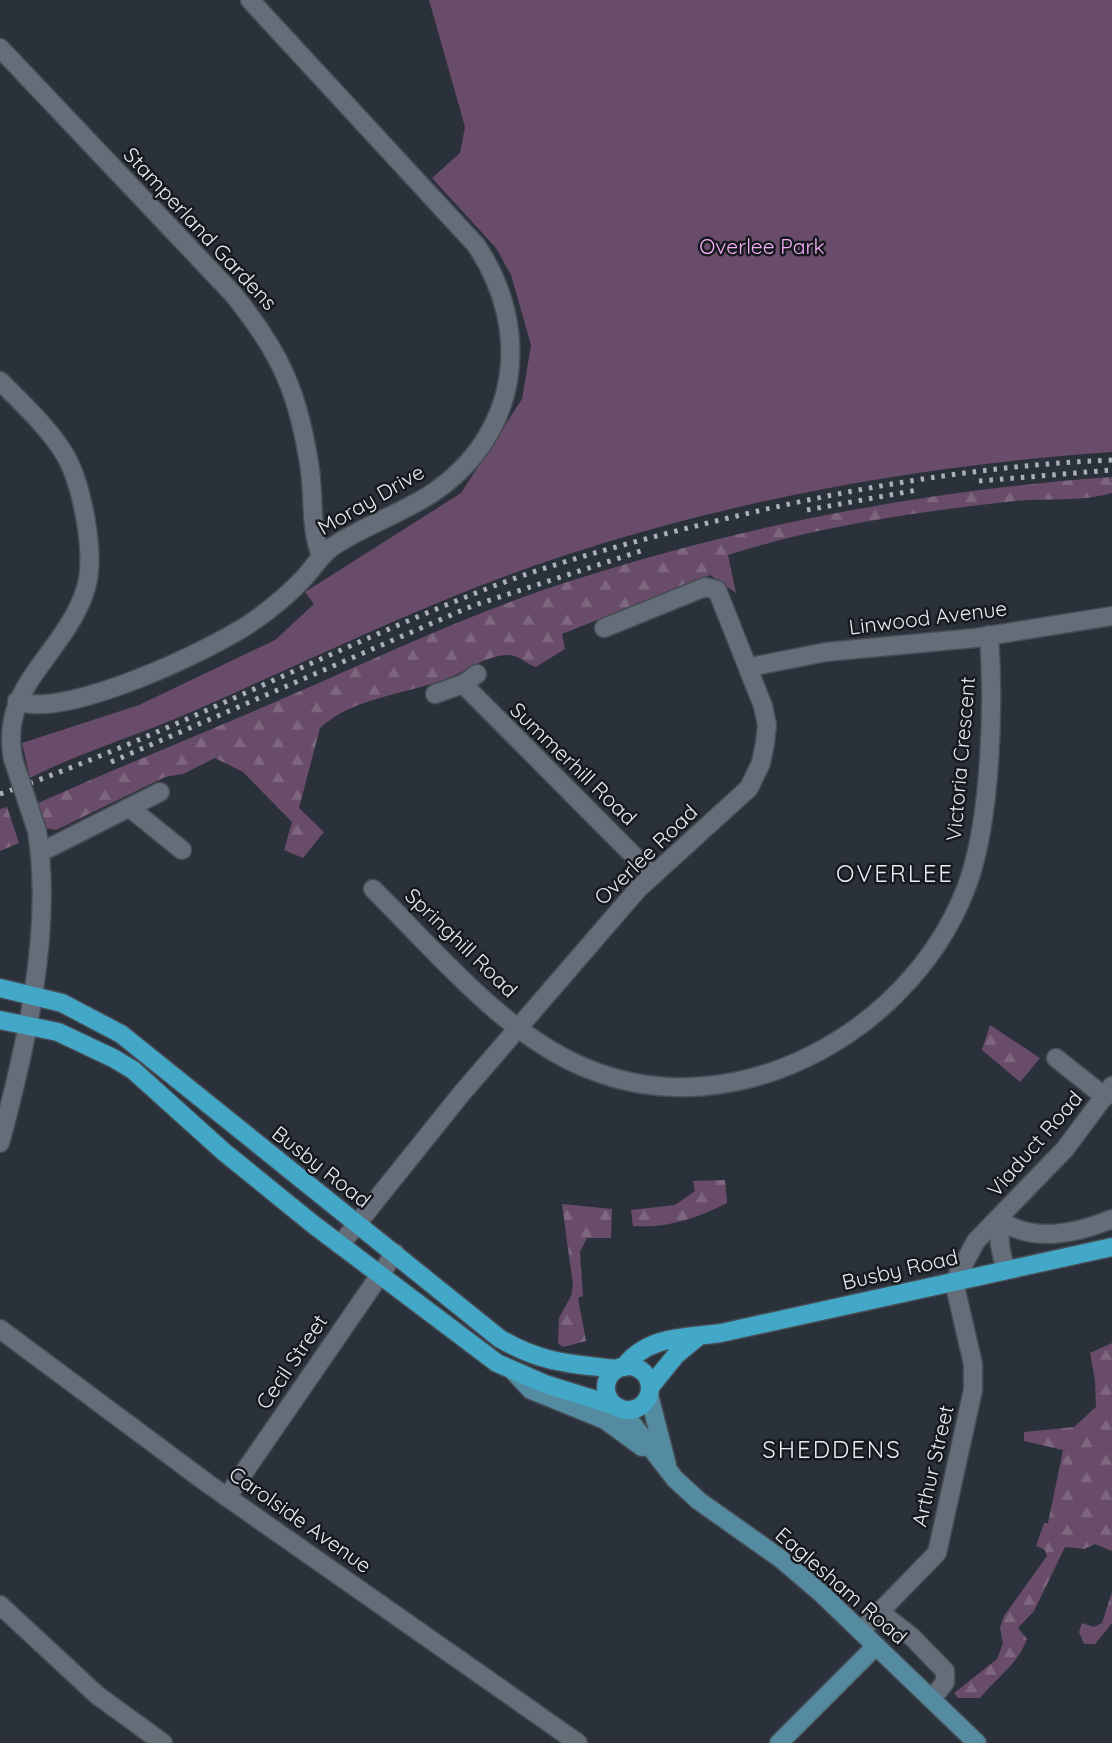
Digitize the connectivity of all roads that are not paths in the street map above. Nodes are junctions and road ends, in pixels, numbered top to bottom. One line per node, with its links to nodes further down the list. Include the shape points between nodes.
1 (250, 0): 4 (street, Moray Drive, via 476,245 494,272 512,332 500,408 491,431 472,456 432,493)
2 (0, 48): 4 (street, Stamperland Gardens, via 266,334 288,375 303,429 314,537)
3 (0, 380): 10 (street, via 65,455 80,491 88,579 79,606)
4 (321, 556): 10 (street, Moray Drive, via 283,598 221,642 108,689)
5 (1112, 616): 7 (street, Linwood Avenue)
6 (604, 628): 8 (street, Overlee Road, via 712,587 721,596)
7 (989, 635): 8 (street, Linwood Avenue, via 826,652); 21 (street, Victoria Crescent, via 992,673 983,814 970,877 948,926 895,995 802,1062 737,1083 691,1088 587,1069)
8 (750, 667): 15 (street, Overlee Road, via 767,725 761,763 737,800)
9 (435, 694): 15 (street, Summerhill Road, via 470,679)
10 (10, 711): 14 (street, bridge, via 13,760)
11 (160, 792): 12 (street)
12 (130, 808): 13 (street); 14 (street)
13 (182, 850)
14 (41, 852): 18 (street, via 43,907)
15 (653, 875): 21 (street, Overlee Road)
16 (373, 888): 21 (street, Springhill Road)
17 (0, 988): 18 (main road, Busby Road)
18 (32, 995): 20 (street); 27 (main road, Busby Road, via 70,1007 121,1034)
19 (0, 1020): 20 (main road)
20 (28, 1024): 24 (street); 28 (main road, via 88,1043 133,1070 224,1152)
21 (519, 1030): 27 (street, Overlee Road)
22 (1056, 1058): 23 (street, Viaduct Road)
23 (1108, 1092): 26 (street, Viaduct Road, via 1065,1149)
24 (0, 1143)
25 (1112, 1219): 26 (street, via 1040,1236 1014,1230)
26 (999, 1220): 31 (street, Viaduct Road); 33 (street, Viaduct Road, via 976,1241)
27 (357, 1224): 28 (street, Overlee Road); 30 (main road, Busby Road)
28 (340, 1245): 32 (main road)
29 (1112, 1247): 31 (main road, Busby Road)
30 (395, 1253): 32 (street, Cecil Street); 36 (main road, Busby Road, via 499,1338 523,1352 553,1363)
31 (1005, 1270): 33 (main road, Busby Road)
32 (379, 1275): 37 (main road); 42 (street, Cecil Street)
33 (954, 1282): 35 (main road, Busby Road); 44 (street, Arthur Street, via 973,1364 973,1390 937,1553)
34 (0, 1329): 42 (street, Carolside Avenue)
35 (699, 1336): 36 (main road, Busby Road, via 645,1346); 38 (main road, Busby Road, via 676,1355)
36 (621, 1368): 38 (main road, via 642,1371); 39 (main road, via 607,1384 608,1396)
37 (514, 1372): 39 (main road); 40 (main road, via 531,1390 605,1420)
38 (649, 1391): 39 (main road, via 637,1408); 41 (main road)
39 (618, 1407): 40 (main road, Eaglesham Road)
40 (656, 1458): 41 (main road, Eaglesham Road)
41 (669, 1472): 45 (main road, Eaglesham Road, via 699,1501 781,1559)
42 (227, 1497): 49 (street, Carolside Avenue)
43 (0, 1605): 48 (street, via 97,1695)
44 (880, 1612): 45 (street, Arthur Street); 47 (street, via 945,1671 945,1682)
45 (860, 1631): 46 (main road, Eaglesham Road)
46 (876, 1646): 47 (main road, Eaglesham Road); 50 (main road)
47 (932, 1699): 51 (main road, Eaglesham Road)
48 (163, 1743)
49 (578, 1743)
50 (779, 1743)
51 (977, 1743)

